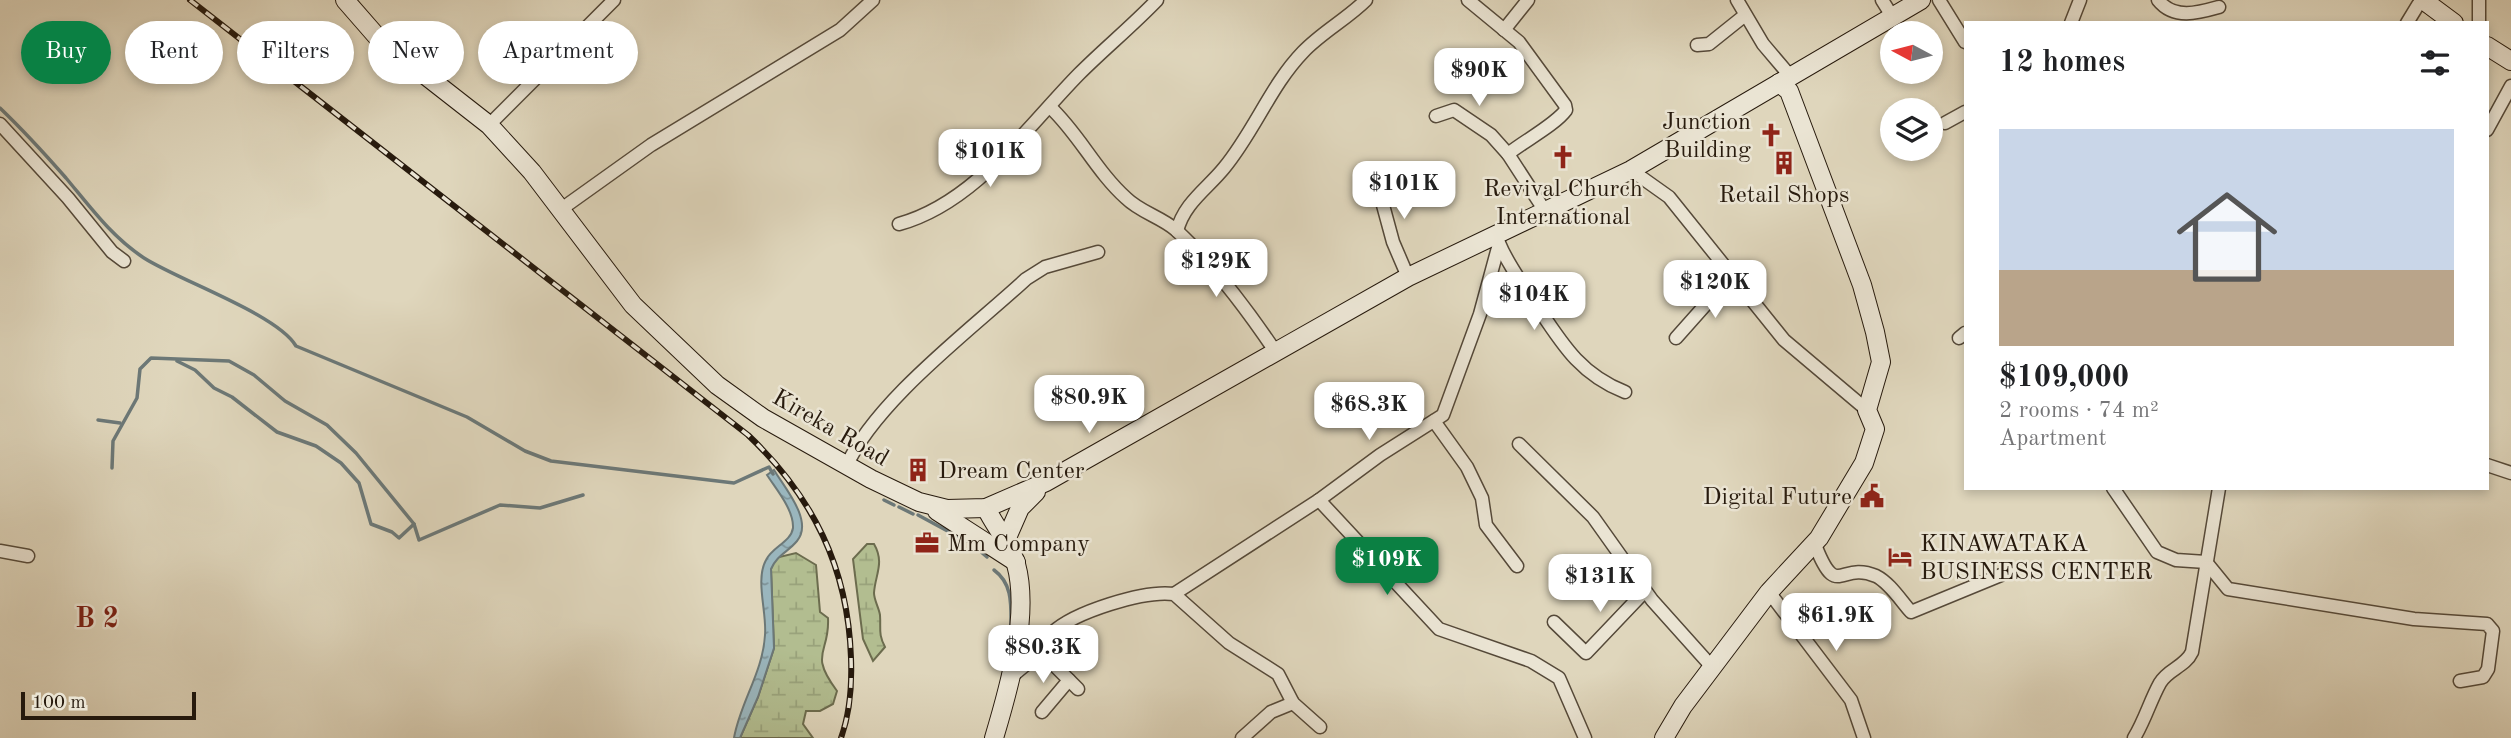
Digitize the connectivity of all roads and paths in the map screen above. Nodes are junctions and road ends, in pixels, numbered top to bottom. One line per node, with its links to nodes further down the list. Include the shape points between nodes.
1 (345, 0): 36 (main road, Kireka Road, via 379,39)
2 (614, 0): 36 (street)
3 (873, 0): 41 (street, via 841,30 651,145)
4 (1157, 0): 31 (street)
5 (1366, 0): 44 (street, via 1303,52 1226,166 1180,216)
6 (1468, 0): 24 (street)
7 (1528, 0): 24 (street)
8 (1737, 0): 17 (street)
9 (1882, 0): 18 (street)
10 (1921, 0): 18 (main road, Kireka Road)
11 (1939, 0): 25 (street)
12 (2080, 0): 20 (street)
13 (2158, 0): 19 (street)
14 (2422, 0): 21 (street); 22 (main road)
15 (2479, 0): 23 (street)
16 (2219, 7): 19 (street)
17 (1744, 16): 26 (street, via 1709,44); 29 (street)
18 (1892, 16): 29 (main road, Kireka Road)
19 (2195, 19)
20 (2072, 21)
21 (2408, 21)
22 (2451, 21)
23 (2479, 21)
24 (1504, 30): 38 (street, via 1519,42 1566,110)
25 (1964, 39)
26 (1697, 45)
27 (2489, 47): 28 (main road)
28 (2511, 61)
29 (1785, 80): 39 (main road, Kireka Road); 53 (main road, via 1862,285 1875,332 1881,362)
30 (2511, 86): 37 (street)
31 (1050, 107): 43 (street, via 985,171 936,210); 44 (street, via 1099,170 1138,208)
32 (1964, 113): 34 (street)
33 (1436, 116): 38 (street, via 1454,110)
34 (1945, 123)
35 (0, 124): 47 (street)
36 (489, 125): 41 (main road, Kireka Road)
37 (2489, 126)
38 (1508, 154): 42 (street)
39 (1631, 170): 42 (main road, Kireka Road); 49 (street, via 1669,198)
40 (1374, 172): 48 (street, via 1393,243)
41 (559, 210): 57 (main road, Kireka Road, via 633,305 717,385)
42 (1545, 211): 45 (main road, Kireka Road)
43 (899, 224)
44 (1177, 231): 51 (street, via 1242,303)
45 (1500, 238): 48 (main road, Kireka Road); 52 (street, via 1511,269 1569,355 1598,380); 54 (street, via 1450,402)
46 (1098, 252): 57 (street, via 1045,267 1026,279 919,375 855,446)
47 (124, 261)
48 (1408, 277): 51 (main road, Kireka Road)
49 (1736, 282): 50 (street, via 1708,302); 53 (street, via 1784,340)
50 (1675, 338)
51 (1275, 351): 59 (main road, Kireka Road)
52 (1625, 392)
53 (1867, 410): 66 (main road, via 1875,429 1864,463)
54 (1434, 421): 62 (street); 71 (street, via 1467,467 1482,498 1491,534)
55 (1519, 444): 73 (street, via 1592,517)
56 (2489, 466): 58 (street)
57 (846, 467): 63 (main road, Kireka Road)
58 (2511, 474)
59 (1046, 482): 64 (main road, Kireka Road); 65 (main road, via 1020,508)
60 (2114, 490): 70 (street, via 2157,552 2176,560)
61 (2219, 490): 70 (street)
62 (1319, 500): 75 (street); 86 (street, via 1438,629 1531,661 1559,678)
63 (919, 502): 64 (main road, Kireka Road, via 962,510); 69 (main road)
64 (986, 508): 65 (main road)
65 (1006, 540): 69 (main road)
66 (1814, 542): 72 (street, via 1825,571 1874,575 1911,612); 74 (main road)
67 (0, 551): 68 (street)
68 (28, 556)
69 (1016, 562): 79 (main road, via 1020,609)
70 (2206, 562): 80 (street, via 2218,580 2238,593 2414,619 2487,624 2493,631 2488,669 2483,677); 89 (street, via 2192,652 2160,683)
71 (1517, 566)
72 (2001, 575)
73 (1645, 591): 76 (street, via 1586,653); 78 (street)
74 (1769, 592): 78 (main road); 88 (street, via 1851,700)
75 (1174, 594): 77 (street, via 1152,594 1078,617 1050,634); 81 (street, via 1229,643 1278,674)
76 (1554, 622)
77 (1037, 654): 79 (street); 82 (street, via 1074,684)
78 (1712, 667): 87 (main road)
79 (1011, 677): 84 (main road)
80 (2460, 681)
81 (1293, 703): 83 (street); 85 (street, via 1271,712)
82 (1042, 712)
83 (1320, 727)
84 (994, 738)
85 (1242, 738)
86 (1585, 738)
87 (1664, 738)
88 (1864, 738)
89 (2134, 738)

